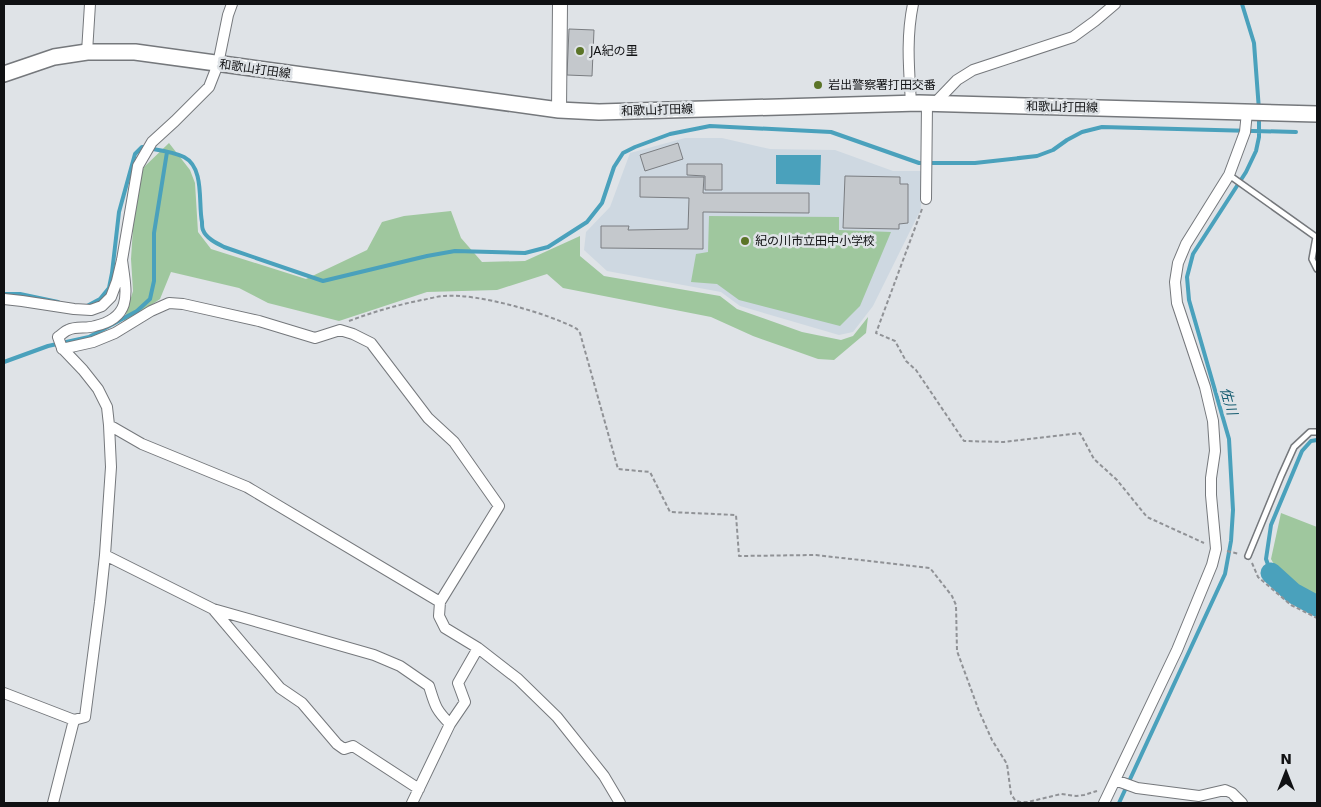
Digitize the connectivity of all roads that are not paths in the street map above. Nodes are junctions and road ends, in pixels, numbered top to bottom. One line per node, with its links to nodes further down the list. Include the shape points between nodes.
1 (90, 4): 6 (street)
2 (232, 4): 7 (street)
3 (560, 4): 11 (street)
4 (913, 4): 9 (street, via 908,56)
5 (1115, 4): 10 (street, via 1073,37 974,70 956,80)
6 (87, 52): 7 (main road, 和歌山打田線, via 135,52); 8 (main road, 和歌山打田線, via 54,57)
7 (218, 64): 11 (main road, 和歌山打田線); 16 (street, via 209,87 152,142 138,166)
8 (4, 74)
9 (911, 104): 10 (main road, 和歌山打田線); 11 (main road, 和歌山打田線, via 599,112)
10 (930, 104): 12 (main road, 和歌山打田線); 15 (street)
11 (559, 110)
12 (1251, 112): 13 (main road, 和歌山打田線); 14 (street)
13 (1317, 114)
14 (1231, 176): 17 (lane, via 1316,237 1312,259); 30 (street, via 1186,244 1175,282 1177,302 1213,421 1215,451 1211,486 1218,549 1177,650)
15 (926, 199)
16 (122, 260): 18 (street, via 111,297 102,306 91,310); 19 (street, via 126,294 122,311 114,319 96,326 68,329 58,337)
17 (1317, 269)
18 (4, 300)
19 (62, 349): 20 (street, via 98,389); 24 (street, via 115,333 169,303 249,319 315,338 340,330 371,343 428,418 454,442 499,506)
20 (109, 424): 22 (street, via 111,467); 24 (street, via 142,444 247,487)
21 (1317, 432): 23 (lane, via 1310,432 1294,447)
22 (105, 555): 25 (street); 28 (street, via 84,717)
23 (1248, 556)
24 (440, 602): 26 (street, via 439,616 445,628)
25 (214, 609): 29 (street, via 374,655 400,666 430,686 440,715); 31 (street, via 280,688 302,703 337,744 344,749 353,746)
26 (478, 648): 29 (street, via 458,683 465,702); 34 (street, via 518,679 557,717 604,776)
27 (4, 693): 28 (street)
28 (74, 720): 32 (street)
29 (450, 724): 31 (street)
30 (1115, 783): 35 (street); 36 (street, via 1199,796 1225,790)
31 (419, 789): 33 (street)
32 (53, 803)
33 (412, 803)
34 (620, 803)
35 (1104, 803)
36 (1242, 803)

